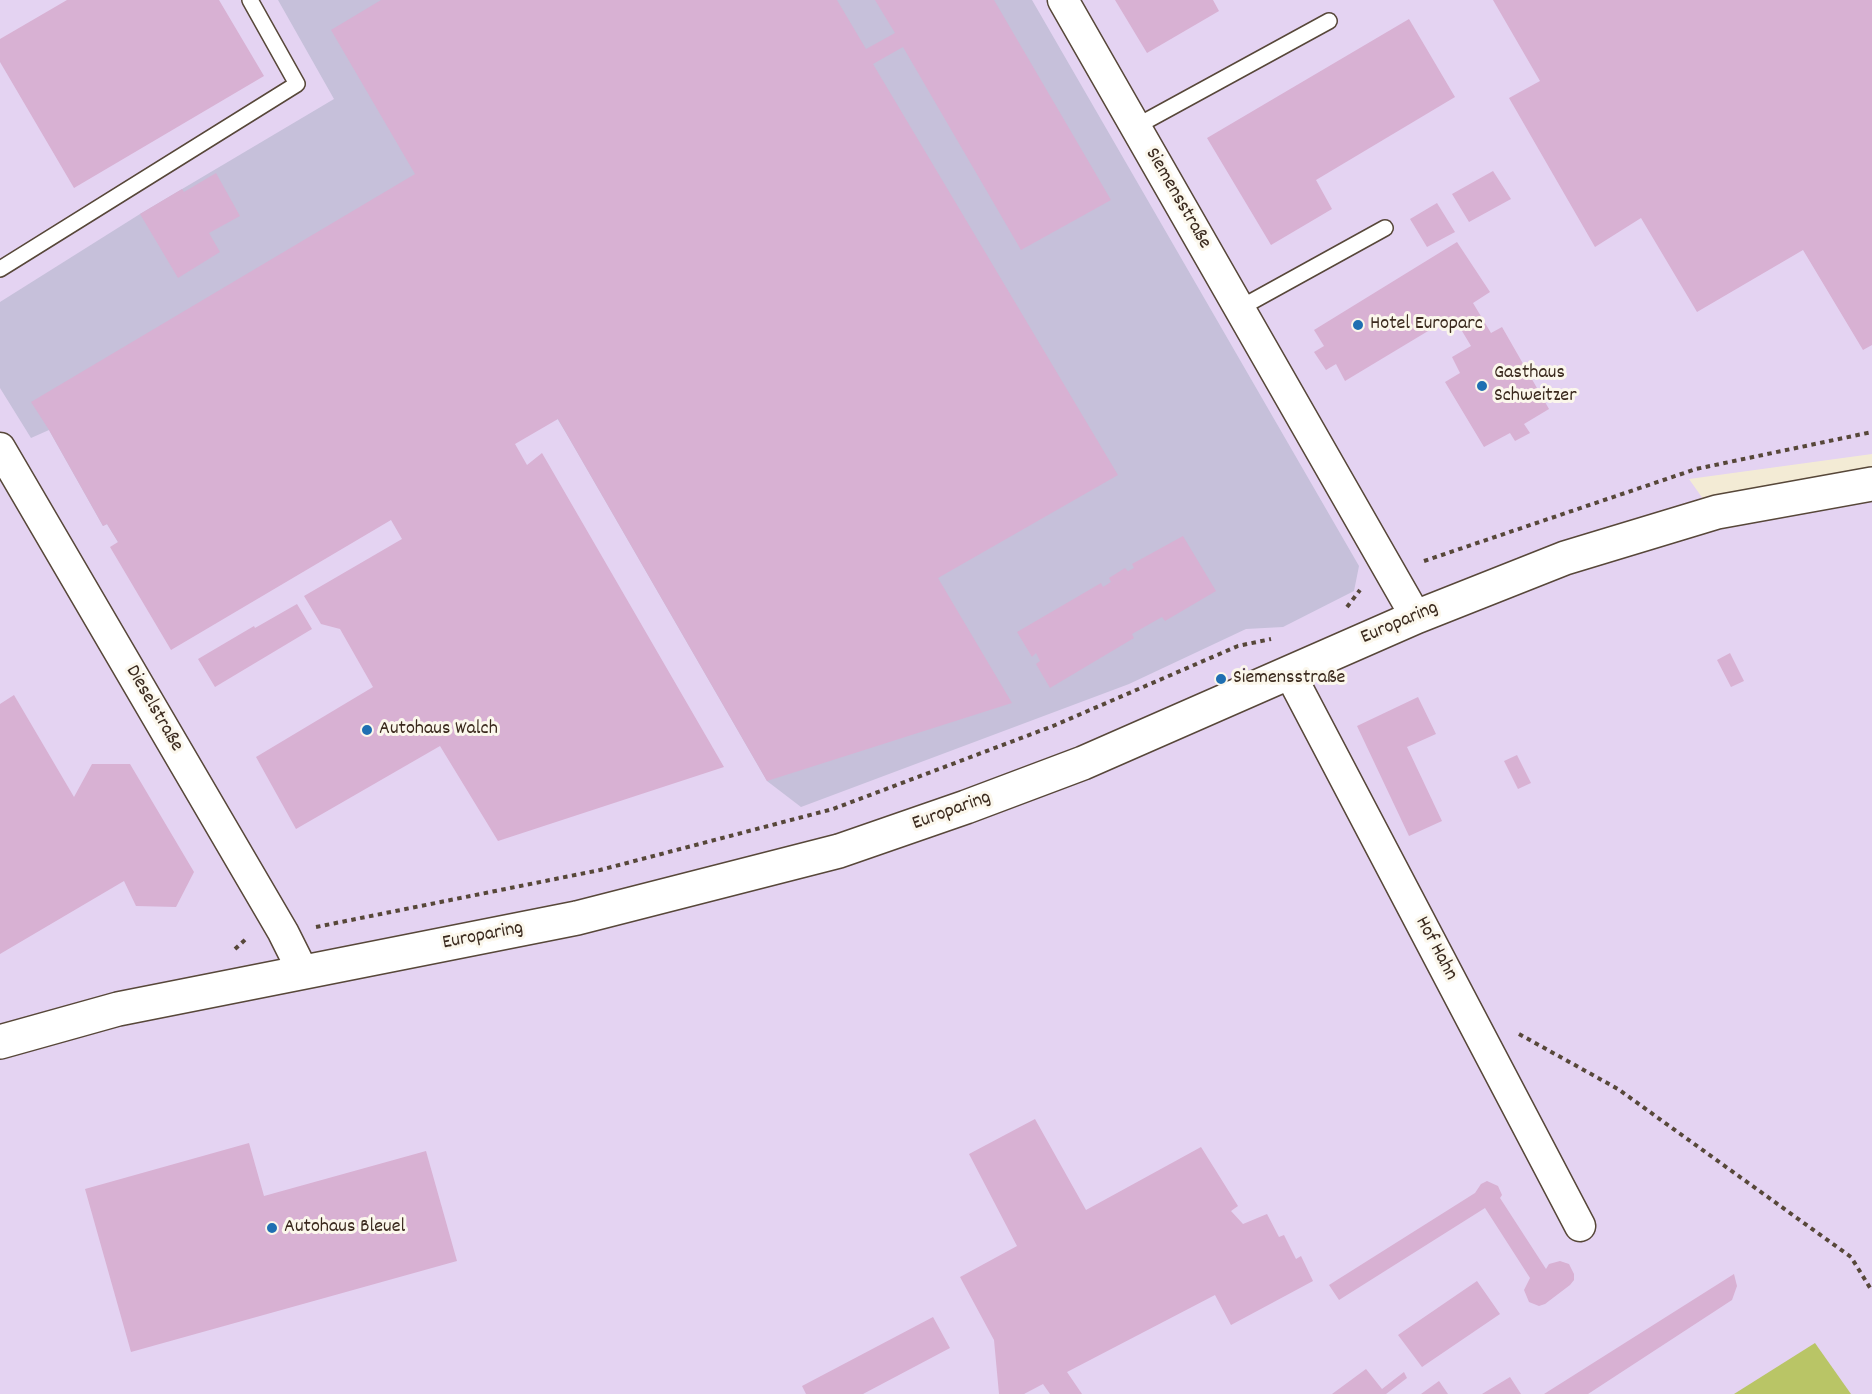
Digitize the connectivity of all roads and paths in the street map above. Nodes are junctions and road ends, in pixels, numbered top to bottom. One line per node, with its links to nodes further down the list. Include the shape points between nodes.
1 (250, 0): 6 (lane, via 297,84)
2 (1063, 0): 4 (street, Siemensstraße)
3 (1329, 21): 4 (lane)
4 (1136, 127): 7 (street, Siemensstraße)
5 (1385, 228): 7 (lane)
6 (0, 269)
7 (1240, 308): 11 (street, Siemensstraße)
8 (1872, 432): 11 (path, via 1696,469)
9 (0, 448): 16 (street, Dieselstraße)
10 (1872, 484): 13 (street, Europaring, via 1717,512 1565,558)
11 (1391, 572): 12 (path, via 1364,579 1359,593); 13 (street, Siemensstraße)
12 (1338, 611)
13 (1416, 616): 15 (street, Europaring)
14 (1273, 639): 16 (path, via 1238,646 1053,726 833,809 600,870)
15 (1289, 672): 18 (street, Europaring, via 1083,763 839,851 577,918); 21 (street, Hof Hahn)
16 (283, 932): 17 (path, via 245,938); 18 (street, Dieselstraße)
17 (231, 953)
18 (303, 972): 20 (street, Europaring, via 118,1009)
19 (1515, 1032): 22 (path, via 1618,1089 1851,1257)
20 (0, 1042)
21 (1580, 1226)
22 (1872, 1291)

